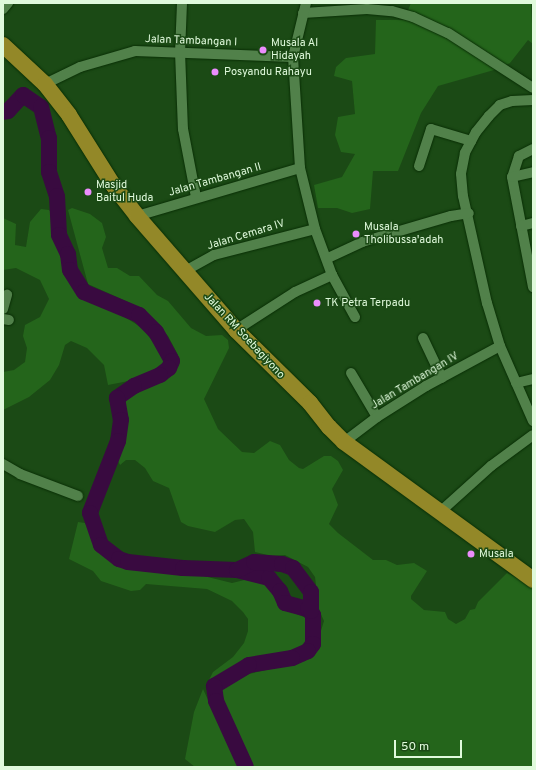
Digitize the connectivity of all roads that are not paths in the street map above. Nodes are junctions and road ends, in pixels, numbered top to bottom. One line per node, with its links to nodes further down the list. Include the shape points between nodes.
1 (8, 3): 4 (street)
2 (182, 3): 6 (street)
3 (305, 8): 7 (street); 9 (street, via 392,11 413,17 448,33)
4 (3, 9)
5 (3, 45): 8 (main road, Jalan RM Soebagiyono)
6 (180, 52): 7 (street, Jalan Tambangan I); 8 (street, Jalan Tambangan I, via 135,52 80,67); 17 (street, via 183,129)
7 (294, 57): 14 (street)
8 (45, 84): 19 (main road, Jalan RM Soebagiyono, via 69,115 113,186)
9 (533, 88)
10 (533, 100): 11 (street, via 512,101 500,105 476,132)
11 (472, 141): 13 (street, via 431,129); 18 (street, via 465,153 461,174)
12 (533, 149): 16 (street, via 519,156)
13 (419, 166)
14 (300, 168): 17 (street, Jalan Tambangan II); 22 (street)
15 (533, 172): 16 (street)
16 (512, 176): 21 (street)
17 (196, 197): 19 (street, Jalan Tambangan II)
18 (469, 213): 23 (street, via 450,216 362,242); 33 (street, via 487,304)
19 (137, 216): 24 (main road, Jalan RM Soebagiyono)
20 (533, 223): 21 (street)
21 (521, 226): 26 (street)
22 (315, 229): 23 (street); 24 (street, Jalan Cemara IV, via 214,255)
23 (328, 258): 25 (street)
24 (185, 271): 31 (main road, Jalan RM Soebagiyono)
25 (332, 275): 30 (street); 31 (street, via 294,292)
26 (531, 276): 27 (street)
27 (533, 287)
28 (7, 295): 29 (street)
29 (3, 309)
30 (355, 317)
31 (236, 330): 41 (main road, Jalan RM Soebagiyono)
32 (423, 338): 35 (street)
33 (500, 346): 35 (street, Jalan Tambangan IV); 37 (street)
34 (351, 373): 38 (street)
35 (442, 378): 38 (street, Jalan Tambangan IV)
36 (533, 379): 37 (street)
37 (516, 383): 39 (street)
38 (377, 417): 41 (street, Jalan Tambangan IV)
39 (533, 421)
40 (533, 435): 44 (street, via 491,466)
41 (344, 442): 44 (main road, Jalan RM Soebagiyono)
42 (3, 464): 43 (street, via 20,474)
43 (78, 496)
44 (440, 512): 45 (main road, Jalan RM Soebagiyono)
45 (533, 580)

